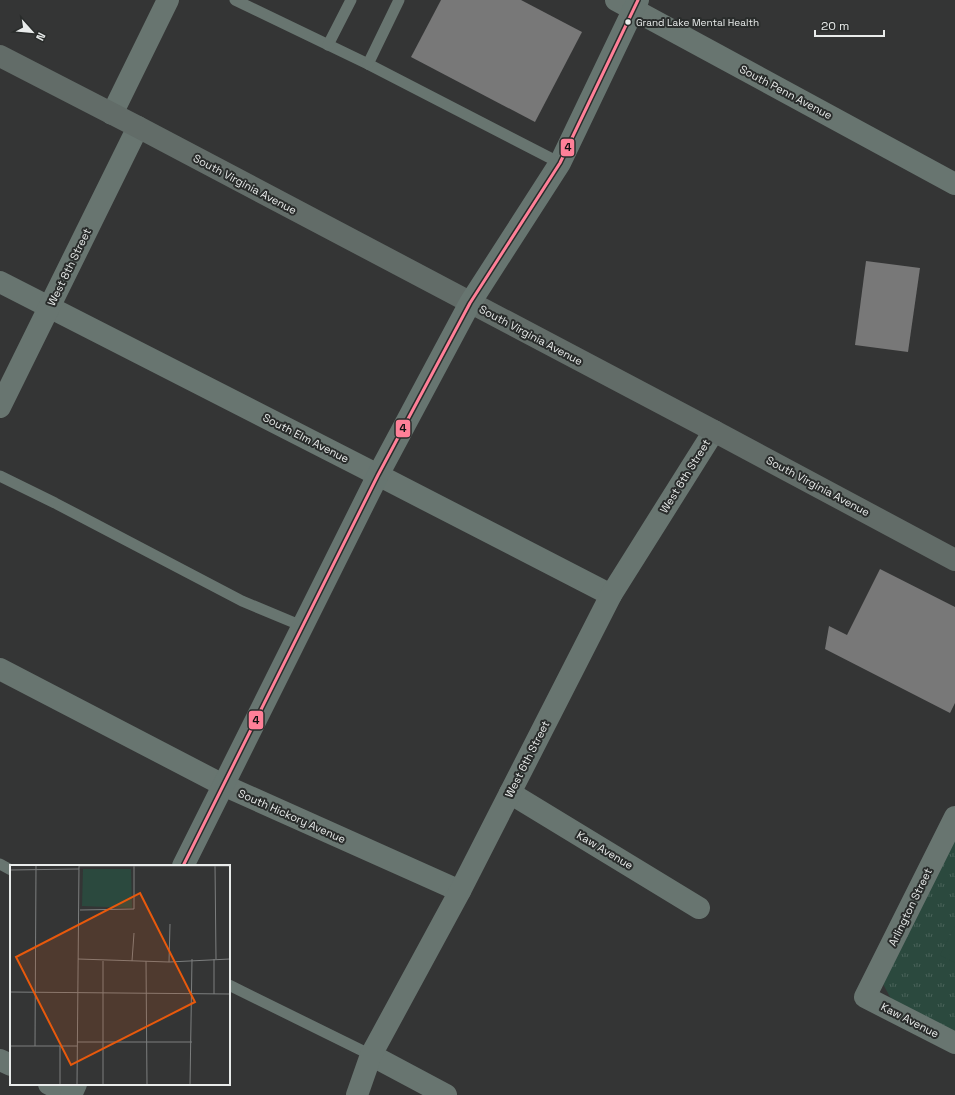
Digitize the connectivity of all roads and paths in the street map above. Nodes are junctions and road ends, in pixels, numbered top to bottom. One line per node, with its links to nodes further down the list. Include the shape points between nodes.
1 (168, 0): 9 (street)
2 (235, 0): 6 (lane)
3 (351, 0): 6 (lane)
4 (399, 0): 8 (lane)
5 (629, 3): 11 (main road); 12 (street, South Penn Avenue)
6 (328, 45): 8 (lane)
7 (0, 56): 9 (street, South Virginia Avenue)
8 (368, 64): 11 (lane)
9 (112, 114): 10 (street, South Virginia Avenue)
10 (138, 127): 14 (street, South Virginia Avenue); 15 (street, West 8th Street)
11 (560, 163): 14 (main road)
12 (955, 184)
13 (0, 282): 15 (street, South Elm Avenue)
14 (470, 303): 17 (street, South Virginia Avenue); 18 (main road)
15 (50, 307): 16 (street, West 8th Street); 18 (street, South Elm Avenue)
16 (0, 406)
17 (714, 430): 20 (street, South Virginia Avenue); 21 (street, West 6th Street)
18 (378, 475): 21 (street, South Elm Avenue); 22 (main road)
19 (0, 476): 22 (lane, via 242,601)
20 (955, 560)
21 (611, 595): 25 (street, West 6th Street)
22 (302, 626): 24 (main road)
23 (0, 670): 24 (street, South Hickory Avenue)
24 (223, 785): 28 (main road); 30 (street, South Hickory Avenue)
25 (510, 793): 30 (street, West 6th Street); 31 (street, Kaw Avenue)
26 (955, 817): 33 (street, Arlington Street)
27 (0, 864): 29 (lane)
28 (183, 865)
29 (10, 869)
30 (460, 891): 35 (street, West 6th Street)
31 (699, 908)
32 (230, 985): 35 (lane)
33 (866, 997): 34 (street, Kaw Avenue)
34 (955, 1044)
35 (371, 1055): 41 (street, West 6th Street); 42 (street)
36 (0, 1060): 37 (street)
37 (10, 1065)
38 (51, 1085): 40 (street)
39 (76, 1085): 40 (main road)
40 (71, 1095)
41 (356, 1095)
42 (446, 1095)

